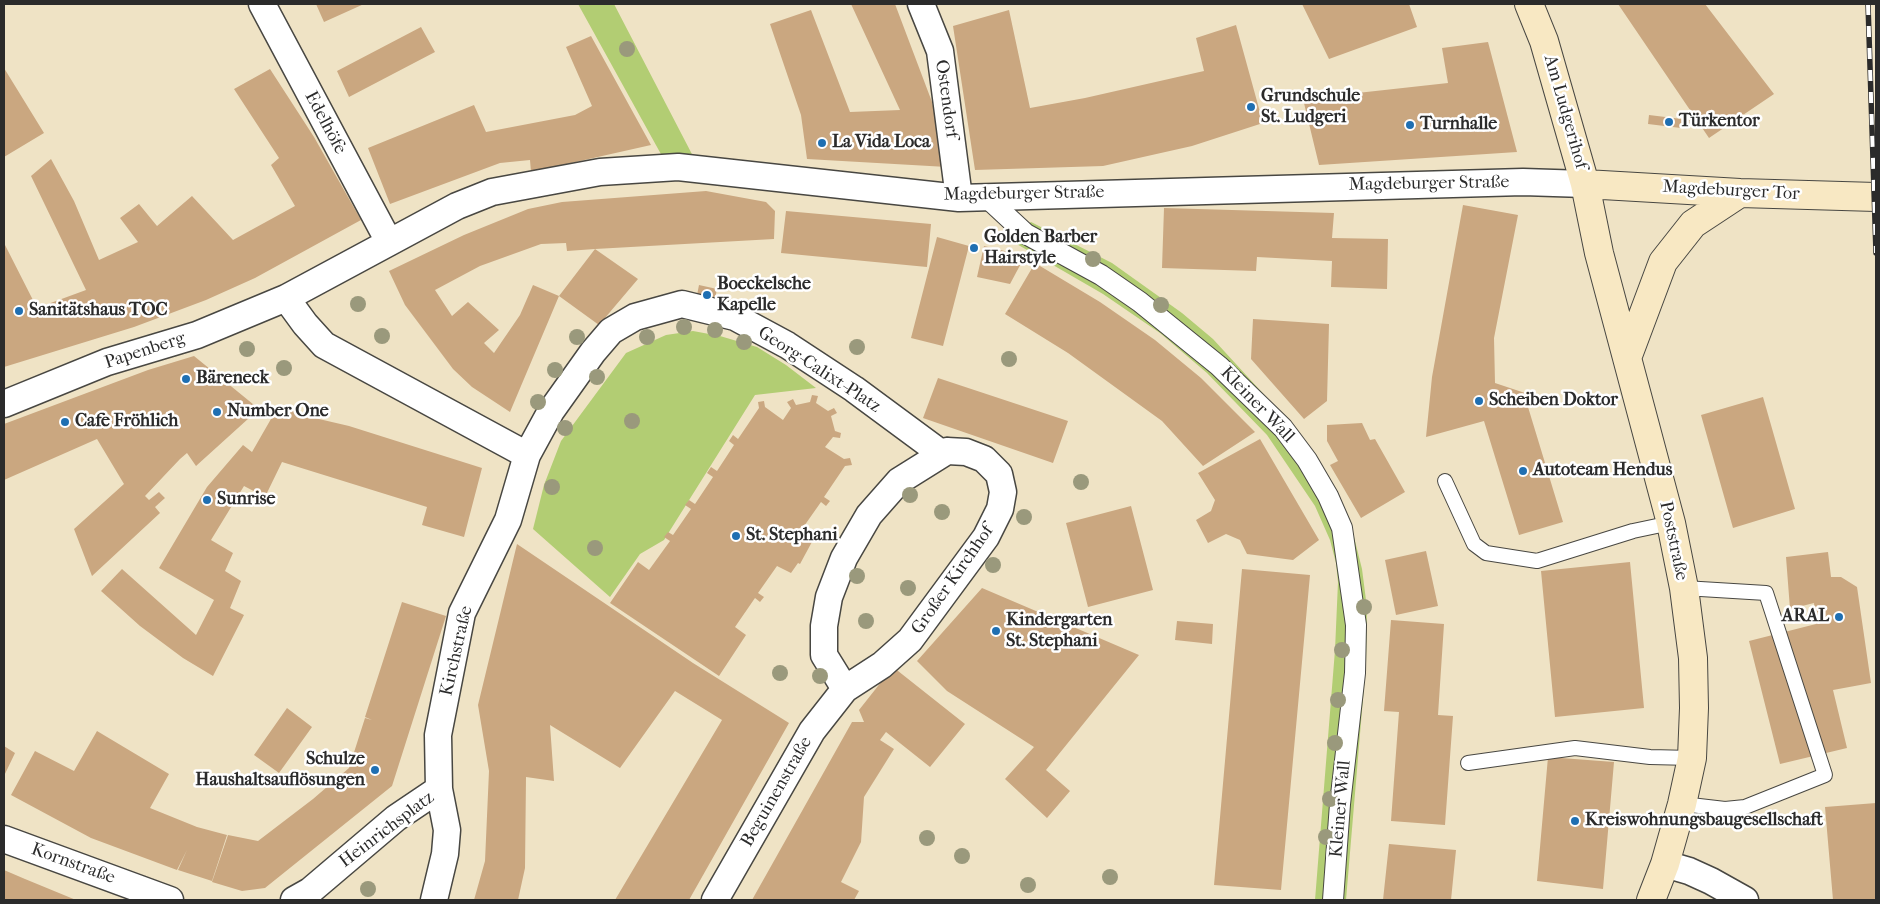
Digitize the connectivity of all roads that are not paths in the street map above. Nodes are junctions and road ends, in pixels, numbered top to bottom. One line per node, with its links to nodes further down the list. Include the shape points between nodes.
1 (262, 4): 10 (street, Edelhöfe)
2 (921, 4): 9 (street, Ostendorf, via 940,52)
3 (1529, 4): 5 (main road, Am Ludgerihof)
4 (1542, 4): 5 (main road, Am Ludgerihof)
5 (1544, 41): 6 (main road, Am Ludgerihof)
6 (1585, 184): 7 (main road, Magdeburger Tor); 9 (street, Magdeburger Straße, via 1523,182); 12 (main road, Poststraße, via 1599,253)
7 (1740, 193): 8 (main road, Magdeburger Tor); 12 (main road, via 1692,224 1663,262)
8 (1876, 196)
9 (971, 197): 10 (street, Magdeburger Straße, via 678,167 600,172 492,192 457,206); 31 (street, Kleiner Wall, via 1026,234 1101,275 1219,366 1283,428 1328,496 1342,528 1356,625 1355,673)
10 (389, 242): 11 (street, Papenberg)
11 (286, 298): 13 (street, Papenberg, via 196,335 107,362); 15 (street, via 324,345)
12 (1627, 358): 18 (main road, Poststraße)
13 (4, 404)
14 (942, 454): 15 (street, Georg-Calixt-Platz, via 854,389 787,345 735,317 682,304 635,317 611,331 551,410); 20 (street, Großer Kirchhof, via 899,481 869,515 844,558 829,597 824,655); 20 (street, Großer Kirchhof, via 947,451 966,452 984,459 998,474 1003,492 1000,509 986,537 910,640 882,665)
15 (527, 456): 17 (street, Georg-Calixt-Platz)
16 (1445, 481): 18 (lane, via 1474,544 1486,553 1537,561 1633,530)
17 (508, 520): 23 (street, Kirchstraße, via 462,613 438,735)
18 (1671, 523): 19 (main road, Poststraße)
19 (1684, 588): 21 (main road, Poststraße, via 1693,658); 24 (lane, via 1766,593 1826,774 1745,806 1725,809)
20 (845, 688): 30 (street, Beguinenstraße, via 812,732)
21 (1692, 758): 22 (lane, via 1650,757 1575,748); 24 (main road, Poststraße)
22 (1468, 763)
23 (439, 789): 28 (street, Heinrichsplatz, via 396,818 310,891); 29 (street, Heinrichsplatz, via 447,830)
24 (1682, 804): 26 (main road, Poststraße)
25 (4, 839): 27 (street, Kornstraße)
26 (1665, 864): 32 (main road, Poststraße); 33 (street, via 1711,881)
27 (170, 900)
28 (294, 900)
29 (434, 900)
30 (715, 900)
31 (1333, 900)
32 (1651, 900)
33 (1744, 900)

